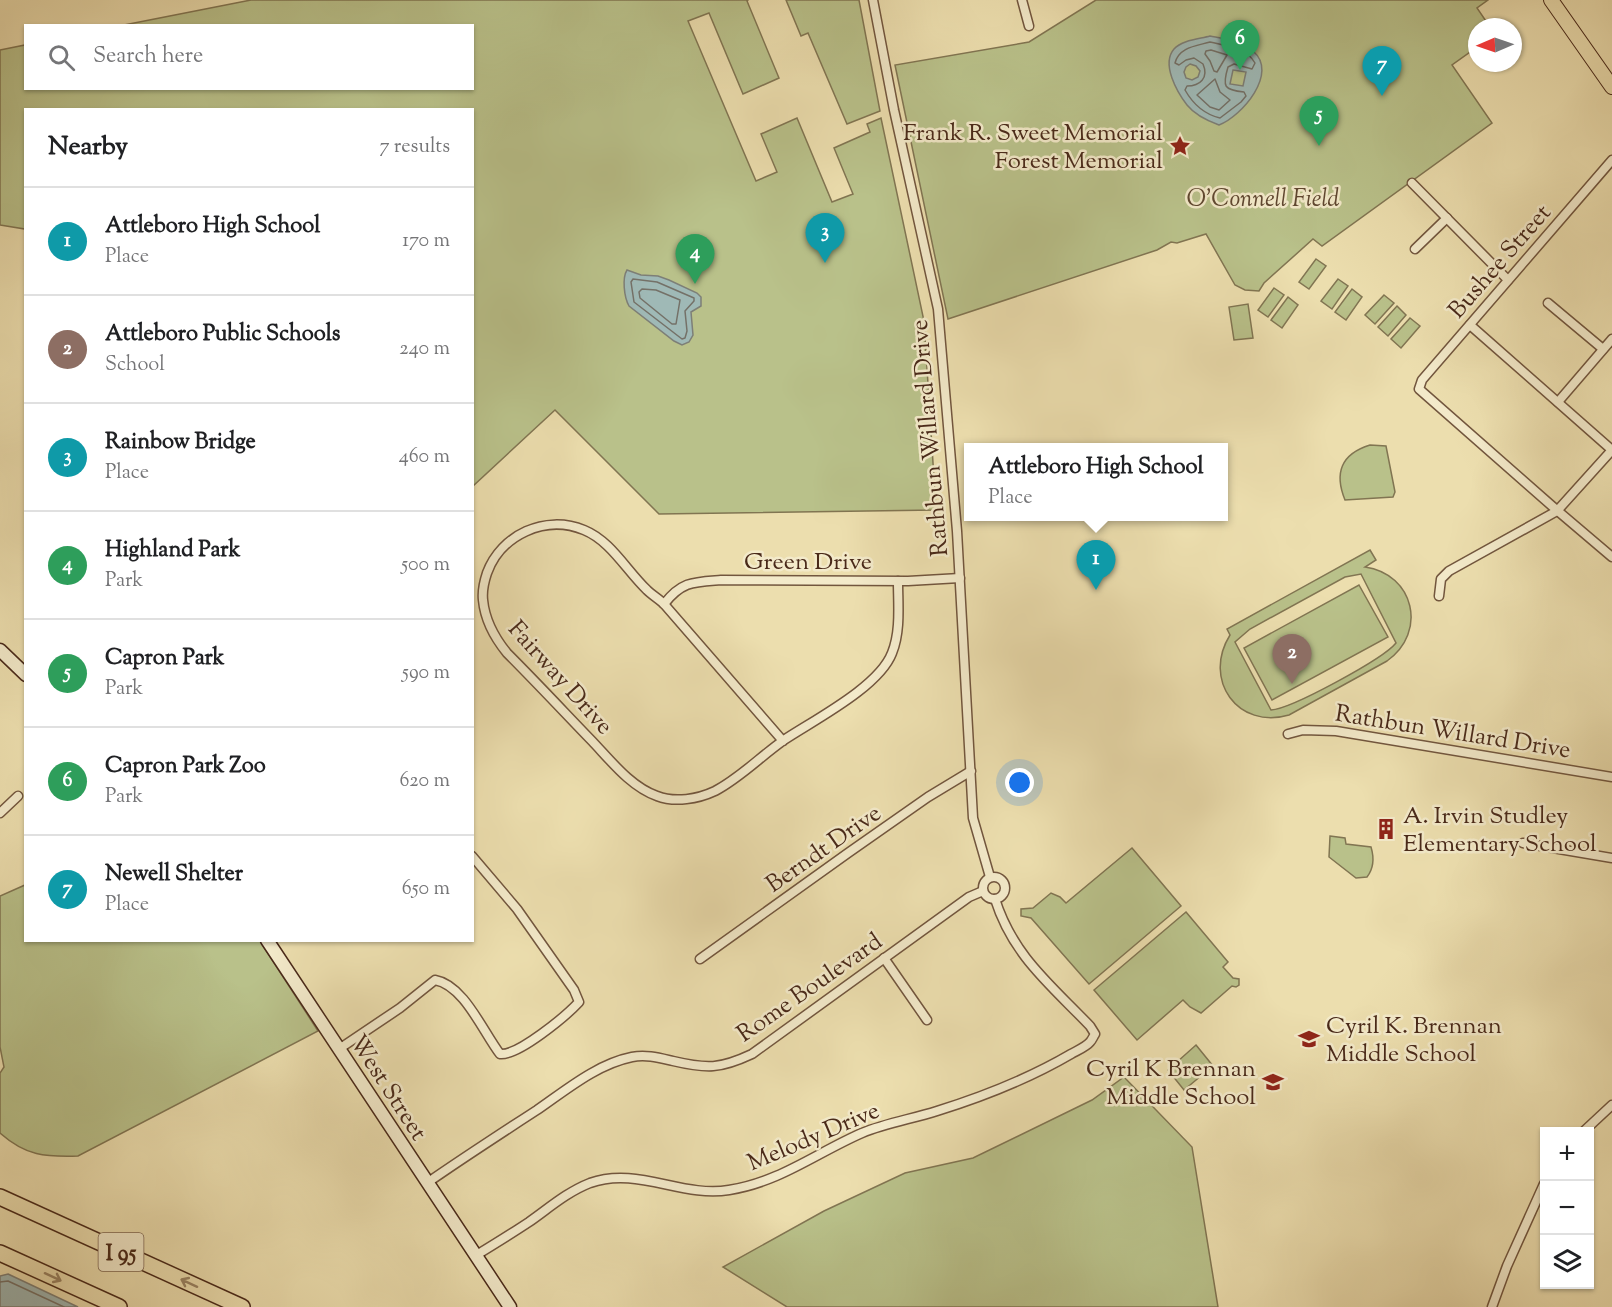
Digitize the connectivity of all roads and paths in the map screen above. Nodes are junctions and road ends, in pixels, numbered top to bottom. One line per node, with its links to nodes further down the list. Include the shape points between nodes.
1 (873, 0): 19 (street, Rathbun Willard Drive, via 938,309)
2 (1022, 0): 4 (street)
3 (1551, 0): 5 (highway)
4 (1029, 26)
5 (1612, 87)
6 (1612, 160): 10 (street, Bushee Street)
7 (1412, 183): 8 (street)
8 (1447, 218): 9 (street); 10 (street)
9 (1415, 249)
10 (1508, 280): 12 (street, Bushee Street)
11 (1548, 303): 14 (street)
12 (1470, 325): 15 (street); 17 (street, Bushee Street, via 1422,380 1419,389)
13 (1612, 339): 14 (street)
14 (1603, 349): 15 (street)
15 (1558, 402): 16 (street)
16 (1612, 450): 17 (street)
17 (1557, 511): 18 (street); 21 (street, via 1449,571 1441,579)
18 (1612, 557)
19 (960, 578): 20 (street, Green Drive); 27 (street, Rathbun Willard Drive)
20 (898, 581): 22 (street, Green Drive, via 694,582 676,590); 26 (street, Fairway Drive, via 898,626 892,654 880,673)
21 (1439, 596)
22 (664, 604): 26 (street, Fairway Drive); 26 (street, Fairway Drive, via 646,590 601,540 584,530 561,525 543,525 506,543 492,560 482,598 492,633 507,653 642,789 659,797 695,798 715,791)
23 (0, 650): 24 (main road)
24 (24, 673)
25 (1288, 734): 28 (street, Rathbun Willard Drive, via 1303,730 1336,731)
26 (783, 741)
27 (971, 771): 34 (street, Rathbun Willard Drive, via 973,818); 39 (street, Berndt Drive)
28 (1612, 777)
29 (18, 796): 30 (street)
30 (0, 813)
31 (1523, 843): 33 (street)
32 (474, 858): 41 (street, via 517,909 579,1002 566,1016 524,1045 507,1055 500,1054 455,988 435,980)
33 (1612, 858)
34 (990, 877): 35 (street, via 984,882); 36 (street, Rathbun Willard Drive, via 1003,882 1003,894)
35 (983, 891): 36 (street); 38 (street, Rome Boulevard)
36 (995, 899): 48 (street, Melody Drive, via 1017,948 1095,1034 1090,1042 1040,1070 936,1111 864,1132 756,1185 703,1192 628,1177 590,1184 565,1196)
37 (268, 942): 41 (main road, West Street)
38 (884, 958): 40 (street); 44 (street, Rome Boulevard, via 790,1027 731,1064 694,1066 652,1056 616,1061)
39 (699, 959)
40 (927, 1020)
41 (339, 1049): 44 (main road, West Street)
42 (1612, 1105): 43 (street)
43 (1587, 1127)
44 (427, 1183): 48 (main road, West Street)
45 (1540, 1195): 52 (street)
46 (0, 1197): 50 (highway, I 95, one-way to 46)
47 (0, 1253): 49 (highway, I 95, one-way to 49)
48 (475, 1256): 51 (main road, West Street)
49 (119, 1307)
50 (242, 1307)
51 (510, 1307)
52 (1492, 1307)

